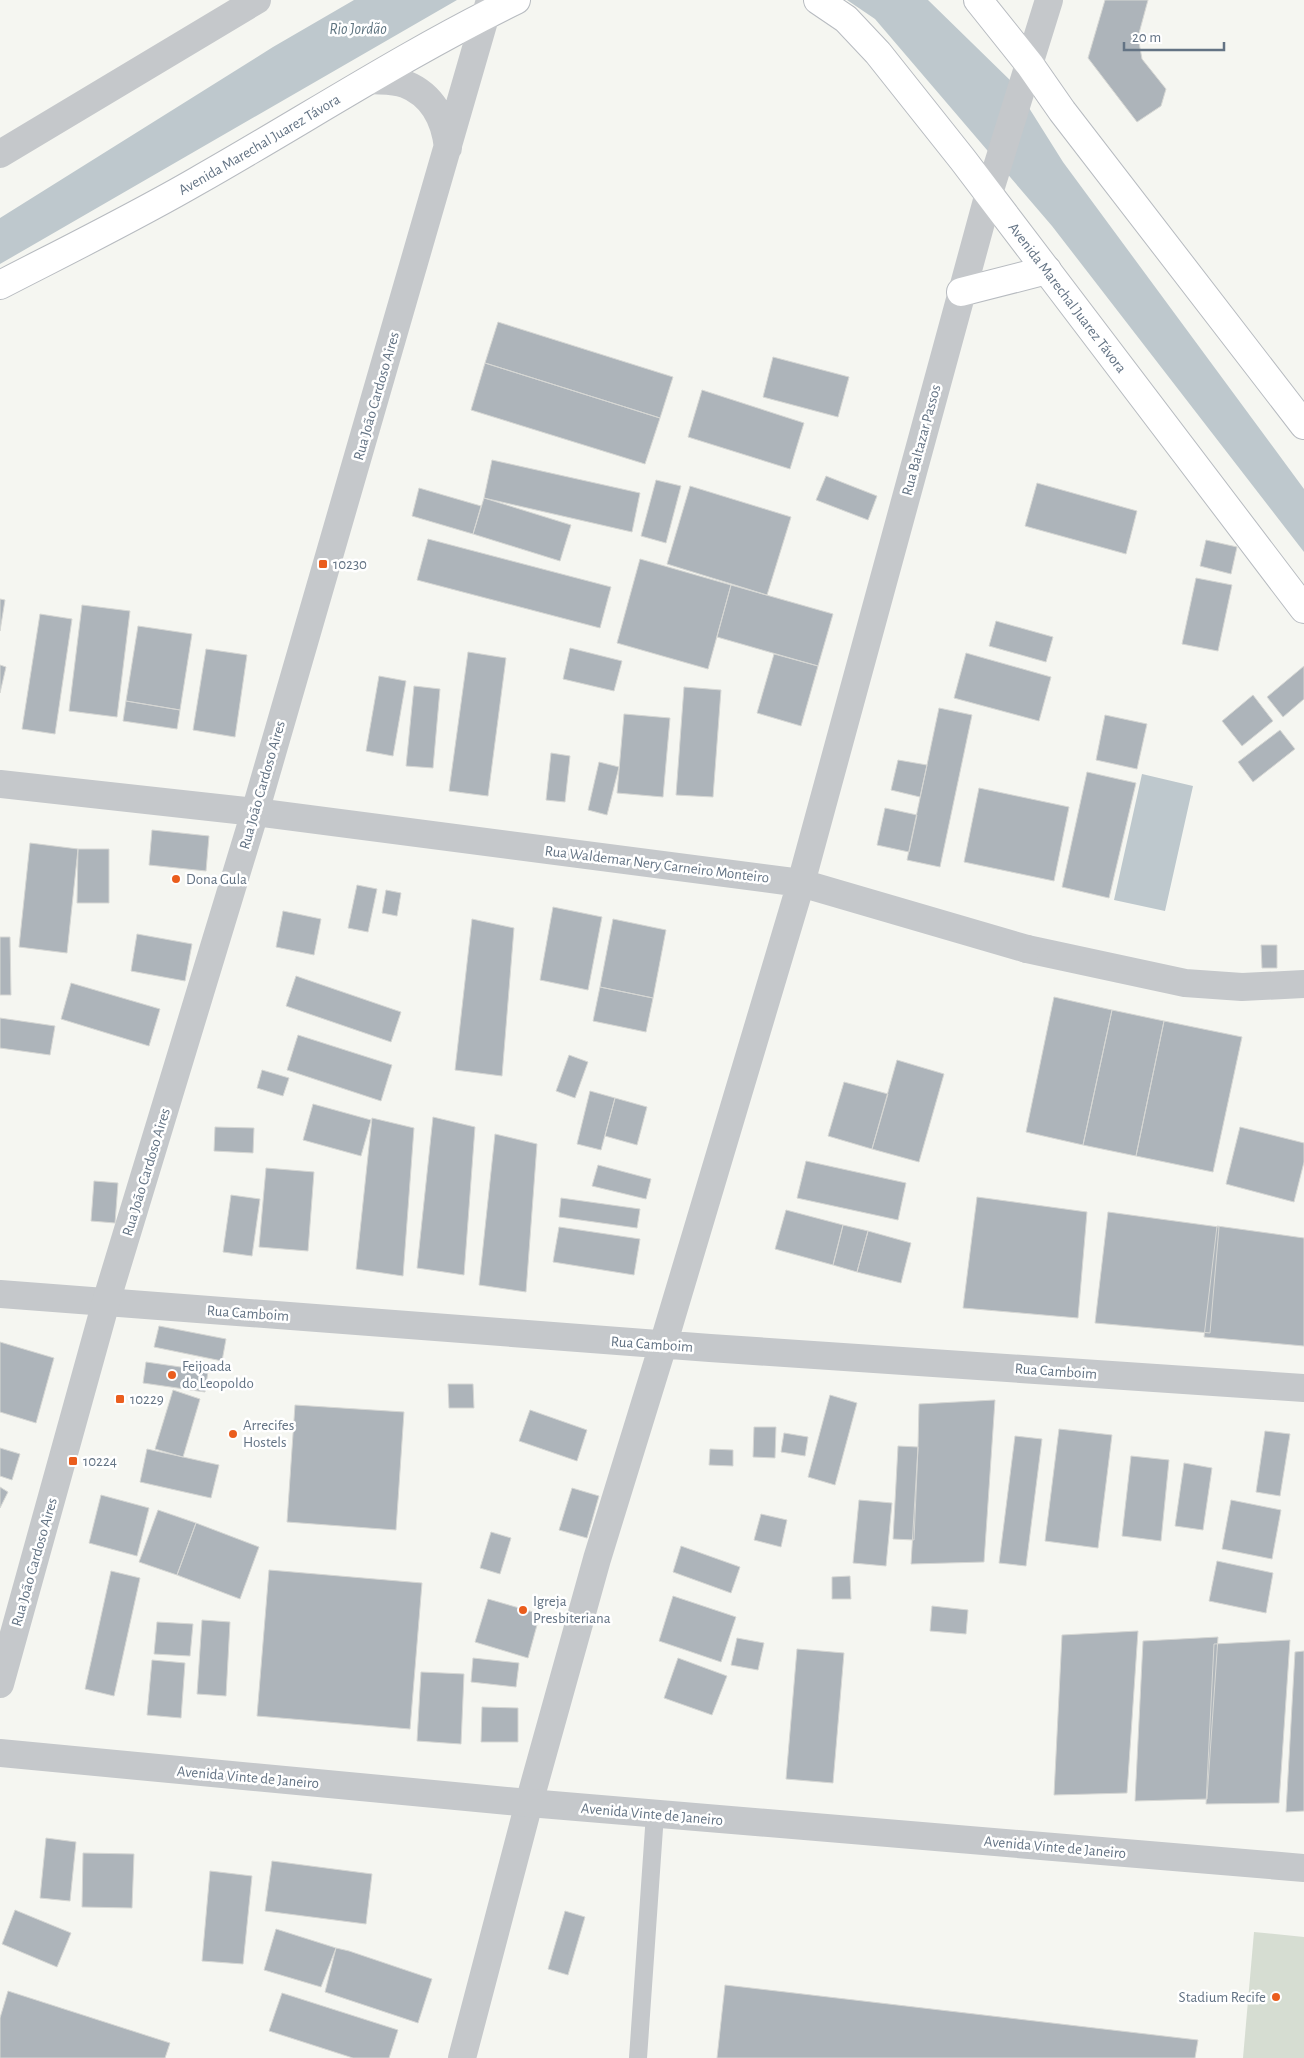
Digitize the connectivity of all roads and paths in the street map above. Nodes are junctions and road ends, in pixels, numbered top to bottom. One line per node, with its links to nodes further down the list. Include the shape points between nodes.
1 (257, 0): 10 (street)
2 (516, 0): 6 (main road, Avenida Marechal Juarez Távora)
3 (818, 0): 11 (main road, Avenida Marechal Juarez Távora, via 846,18)
4 (978, 0): 7 (main road)
5 (1049, 0): 7 (street, Rua Baltazar Passos)
6 (488, 7): 8 (main road, Avenida Marechal Juarez Távora); 9 (street, Rua João Cardoso Aires)
7 (1027, 74): 11 (street, Rua Baltazar Passos); 15 (main road, via 1062,111)
8 (370, 80): 9 (street, via 404,84 426,97 443,121); 13 (main road, Avenida Marechal Juarez Távora, via 196,182)
9 (448, 148): 18 (street, Rua João Cardoso Aires)
10 (0, 154)
11 (992, 182): 12 (main road, Avenida Marechal Juarez Távora); 14 (street, Rua Baltazar Passos)
12 (1048, 270): 14 (main road); 16 (main road, Avenida Marechal Juarez Távora)
13 (0, 285)
14 (961, 292): 19 (street, Rua Baltazar Passos)
15 (1304, 425)
16 (1304, 609)
17 (0, 784): 18 (street, Rua Waldemar Nery Carneiro Monteiro)
18 (254, 812): 19 (street, Rua Waldemar Nery Carneiro Monteiro); 22 (street, Rua João Cardoso Aires)
19 (800, 882): 20 (street, Rua Waldemar Nery Carneiro Monteiro, via 1027,949 1186,983 1242,988); 23 (street, Rua Baltazar Passos)
20 (1304, 984)
21 (0, 1294): 22 (street, Rua Camboim)
22 (106, 1302): 23 (street, Rua Camboim); 25 (street, Rua João Cardoso Aires)
23 (663, 1344): 24 (street, Rua Camboim); 27 (street, Rua Baltazar Passos, via 597,1559)
24 (1304, 1388)
25 (0, 1684)
26 (0, 1753): 27 (street, Avenida Vinte de Janeiro)
27 (528, 1804): 28 (street, Avenida Vinte de Janeiro); 30 (street, Rua Baltazar Passos)
28 (655, 1814): 29 (street, Avenida Vinte de Janeiro); 31 (lane)
29 (1304, 1868)
30 (462, 2058)
31 (638, 2058)

